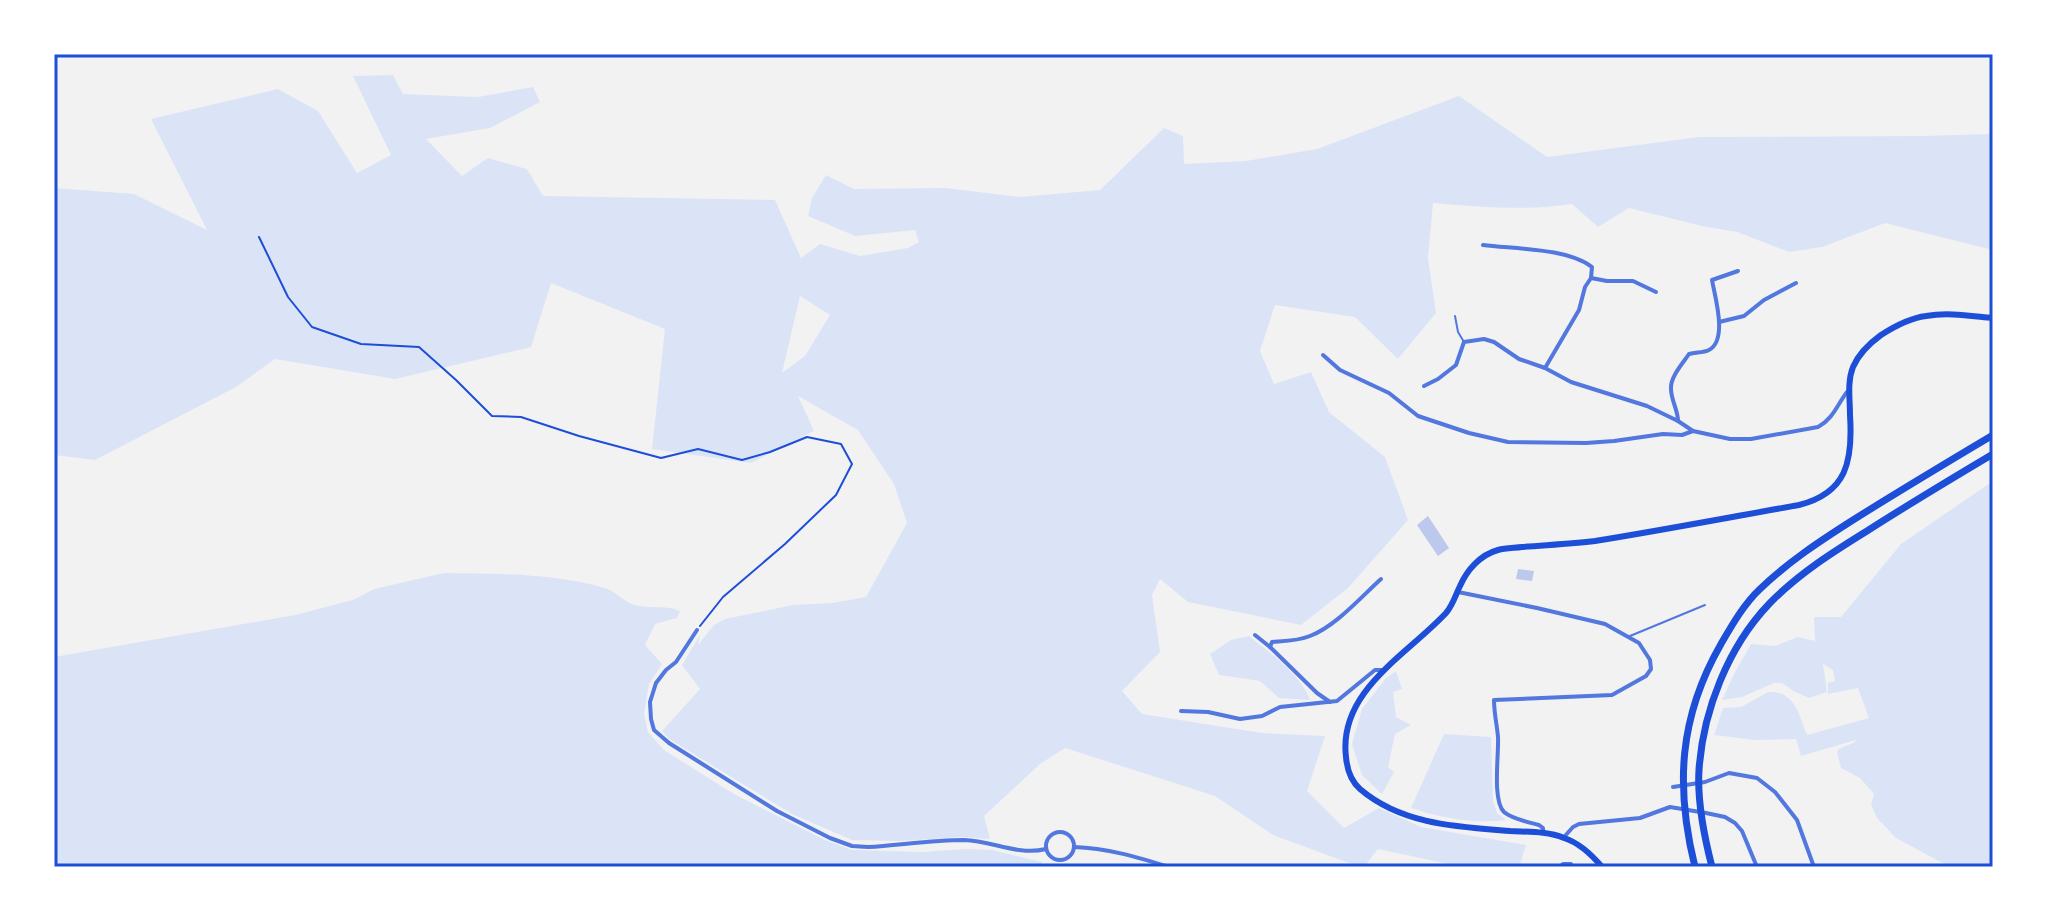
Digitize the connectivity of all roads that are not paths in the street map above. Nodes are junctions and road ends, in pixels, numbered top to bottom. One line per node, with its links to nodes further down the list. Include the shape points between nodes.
1 (1483, 245): 3 (street, via 1583,260 1592,267)
2 (1738, 271): 8 (street, via 1712,280)
3 (1591, 278): 5 (street, via 1633,281); 11 (street, via 1574,322)
4 (1796, 283): 8 (street, via 1744,316)
5 (1656, 292)
6 (1455, 316): 9 (lane)
7 (1993, 318): 13 (main road, via 1927,315 1900,324 1864,349)
8 (1719, 322): 14 (street, via 1712,348 1689,354 1672,380)
9 (1464, 342): 11 (street, via 1494,342); 12 (street, via 1456,365)
10 (1323, 355): 15 (street, via 1418,416 1508,442 1600,442)
11 (1545, 368): 14 (street)
12 (1424, 386)
13 (1849, 390): 15 (street, via 1818,427 1751,439); 19 (main road, via 1845,467 1824,496 1799,505 1592,541 1498,550 1471,567)
14 (1678, 421): 15 (street)
15 (1693, 431)
16 (1993, 435): 37 (highway, via 1807,550 1758,591 1731,627 1711,661 1688,731 1684,802)
17 (1993, 454): 38 (highway, via 1818,562 1753,623 1713,699 1703,739 1700,799)
18 (1381, 579): 24 (street, via 1324,630 1272,642)
19 (1457, 592): 23 (street, via 1605,624); 25 (main road, via 1442,617)
20 (1705, 605): 23 (lane)
21 (697, 630): 32 (street, via 656,683 651,719 654,730 669,743 727,780 777,811 852,846 963,840 1032,852)
22 (1255, 635): 24 (street)
23 (1629, 637): 29 (street, via 1644,649 1651,669 1618,692 1494,700 1501,809 1539,825)
24 (1270, 647): 26 (street)
25 (1384, 670): 26 (street, via 1375,670); 29 (main road, via 1361,697 1347,734 1347,769 1359,788 1423,821)
26 (1330, 702): 27 (street, via 1280,707 1240,719)
27 (1181, 711)
28 (1673, 787): 40 (street, via 1729,773 1757,778 1797,820)
29 (1543, 833): 30 (main road)
30 (1564, 837): 36 (main road); 39 (street, via 1579,824 1640,818 1670,807 1735,823)
31 (1074, 847): 32 (street, via 1063,860 1054,859); 32 (street, via 1071,837 1059,832 1050,836); 33 (street, via 1124,853)
32 (1046, 849)
33 (1169, 867)
34 (1560, 867): 35 (street)
35 (1573, 867)
36 (1602, 867)
37 (1695, 867)
38 (1712, 867)
39 (1757, 867)
40 (1814, 867)

